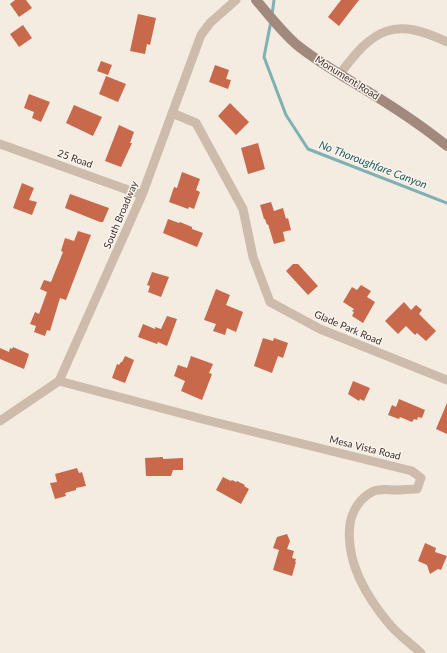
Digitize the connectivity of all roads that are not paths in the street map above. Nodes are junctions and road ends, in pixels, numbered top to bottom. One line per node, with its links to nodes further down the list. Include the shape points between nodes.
1 (236, 0): 5 (street, South Broadway, via 210,23 202,35)
2 (256, 0): 4 (main road, Monument Road, via 285,34)
3 (447, 42): 4 (street, via 414,29 397,28 382,32 364,45)
4 (340, 74): 7 (main road, Monument Road)
5 (172, 112): 8 (street, South Broadway); 10 (street, Glade Park Road, via 196,123 243,209 253,257 270,302 320,329)
6 (0, 144): 8 (street, 25 Road)
7 (447, 146)
8 (142, 195): 9 (street, South Broadway)
9 (59, 380): 11 (street); 12 (street, Mesa Vista Road, via 206,420 412,471 421,478 417,489 381,489 371,492 359,502 351,518 348,536 353,565 371,599 392,627)
10 (447, 380)
11 (0, 421)
12 (421, 653)

